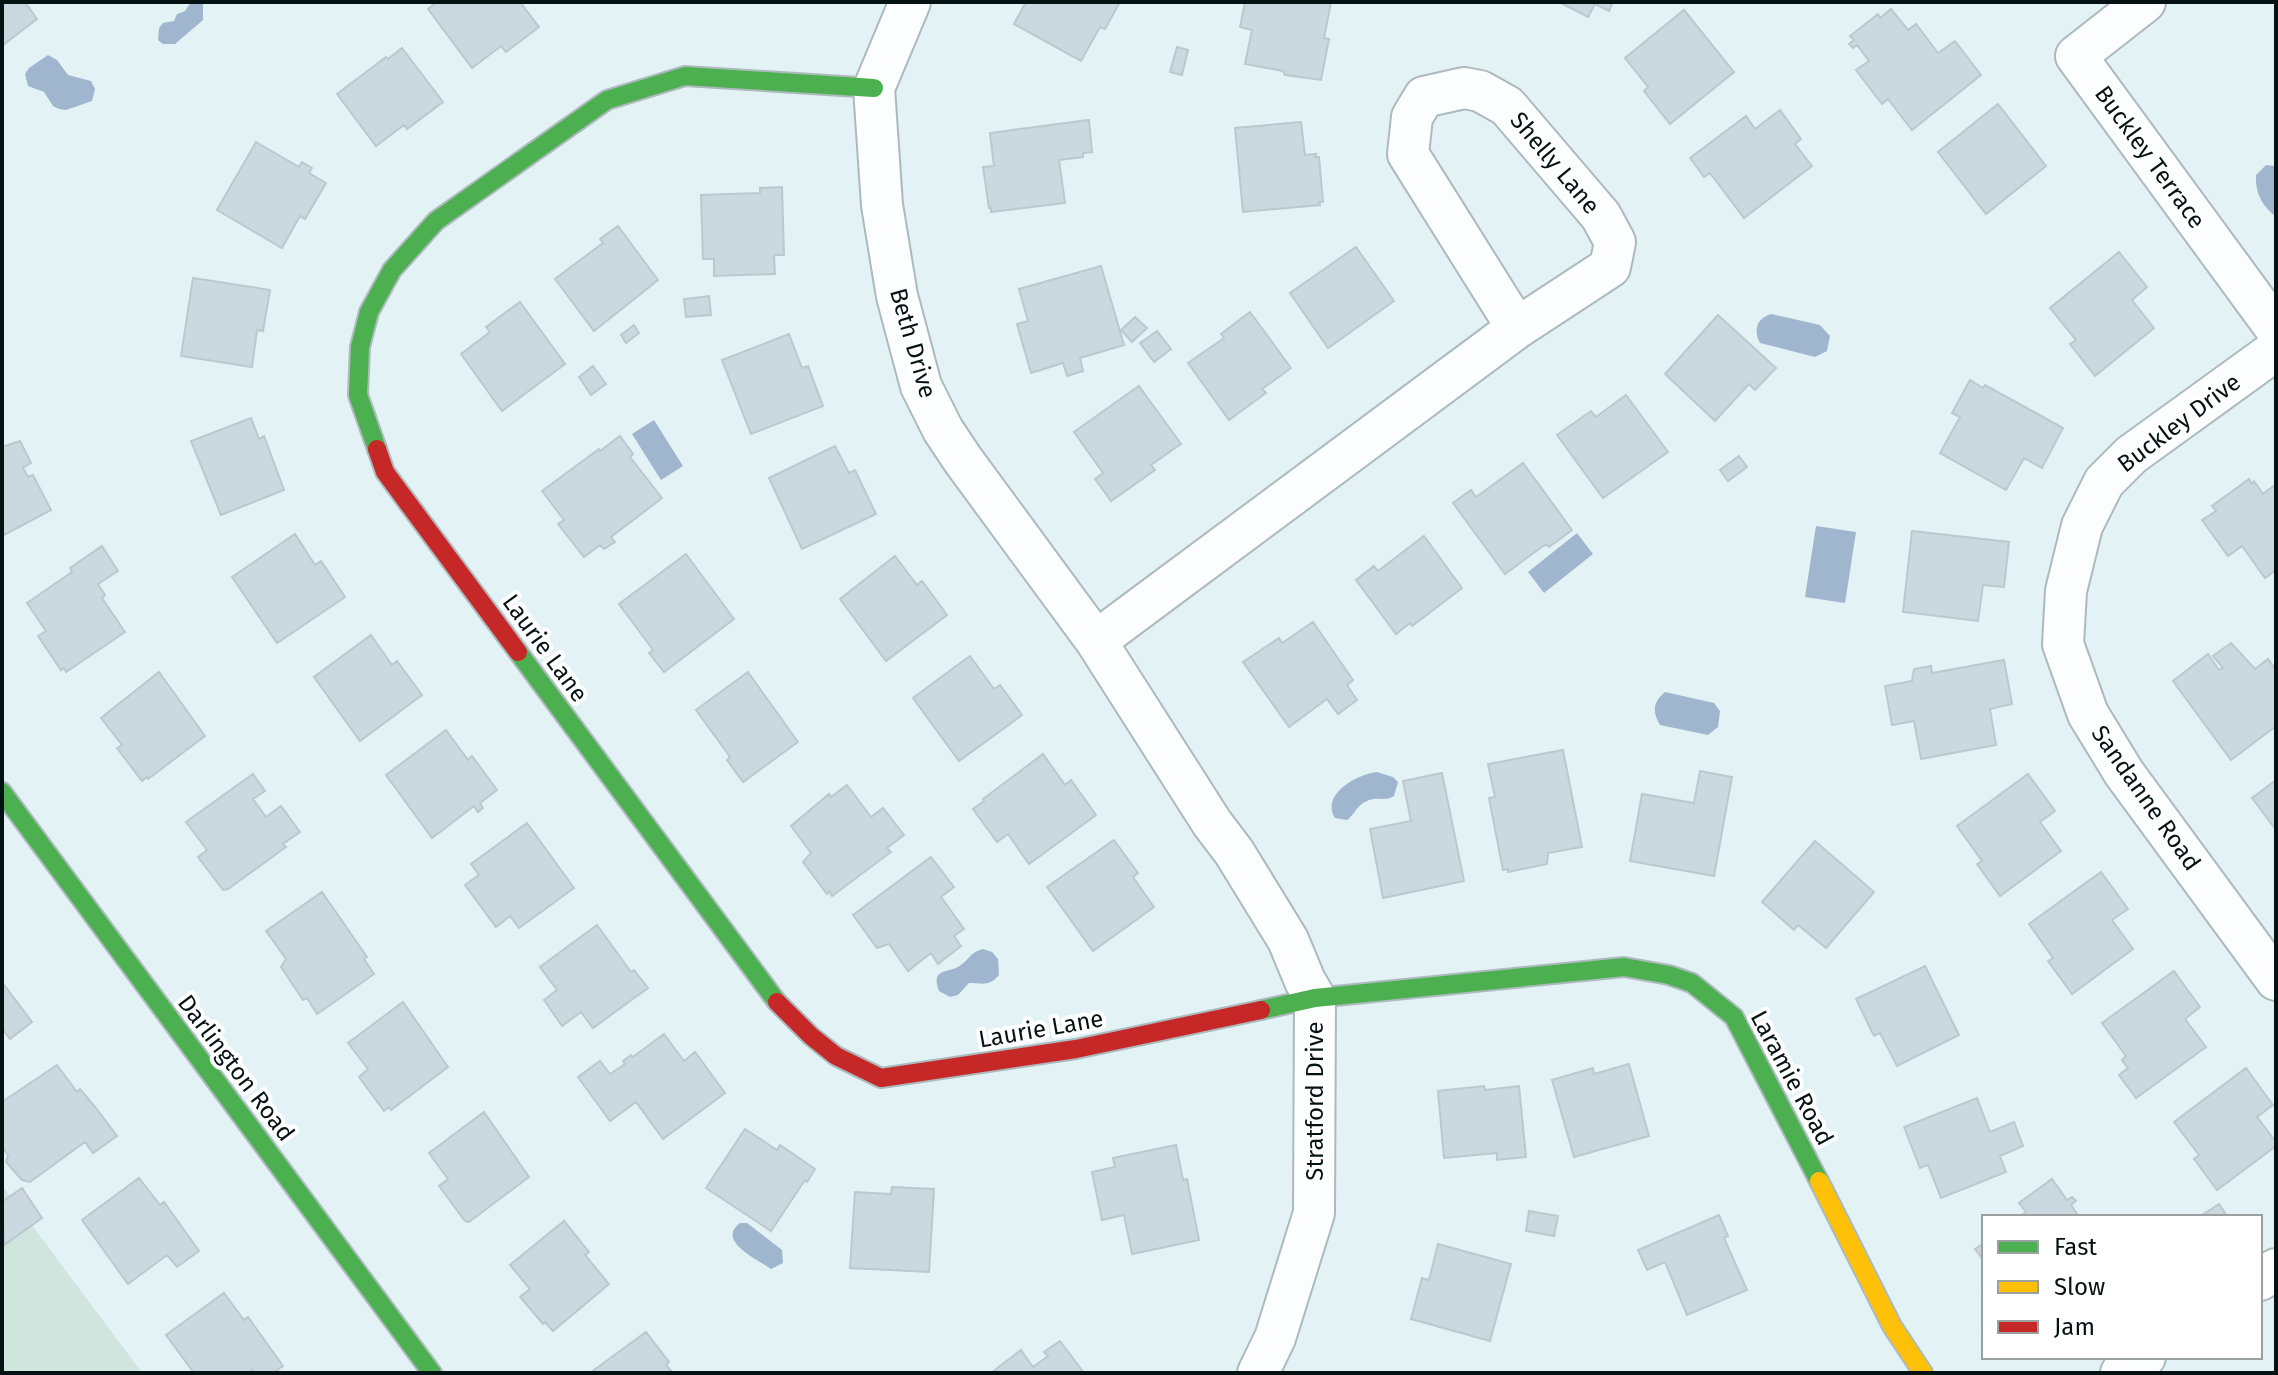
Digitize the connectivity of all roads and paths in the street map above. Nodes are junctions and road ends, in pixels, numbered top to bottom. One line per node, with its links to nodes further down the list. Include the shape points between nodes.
1 (910, 2): 3 (street, Beth Drive)
2 (2145, 2): 5 (street, Buckley Terrace, via 2076,56)
3 (874, 88): 8 (street, Beth Drive, via 882,205 897,296 921,386 963,460); 11 (street, Laurie Lane, via 685,76 607,100 436,221 392,270 369,312 360,347 358,395 385,472 776,1001 816,1043 855,1070 881,1078 1076,1049)
4 (1517, 328): 4 (street, Shelly Lane, via 1610,267 1615,242 1601,216 1507,106 1464,88 1424,97 1412,117 1408,154); 8 (street, Shelly Lane)
5 (2276, 329)
6 (2276, 350): 7 (street, Buckley Drive, via 2131,455 2104,482 2082,526)
7 (2065, 596): 10 (street, Sandanne Road, via 2063,644 2088,714 2124,773)
8 (1096, 641): 11 (street, Stratford Drive, via 1288,940)
9 (2, 792): 13 (street, Darlington Road)
10 (2276, 980)
11 (1315, 998): 14 (street, Stratford Drive, via 1314,1213 1275,1338); 15 (street, Laramie Road, via 1624,967 1692,983 1734,1017 1892,1326)
12 (2142, 1359): 16 (street)
13 (432, 1373)
14 (1258, 1373)
15 (1923, 1373)
16 (2121, 1373)

